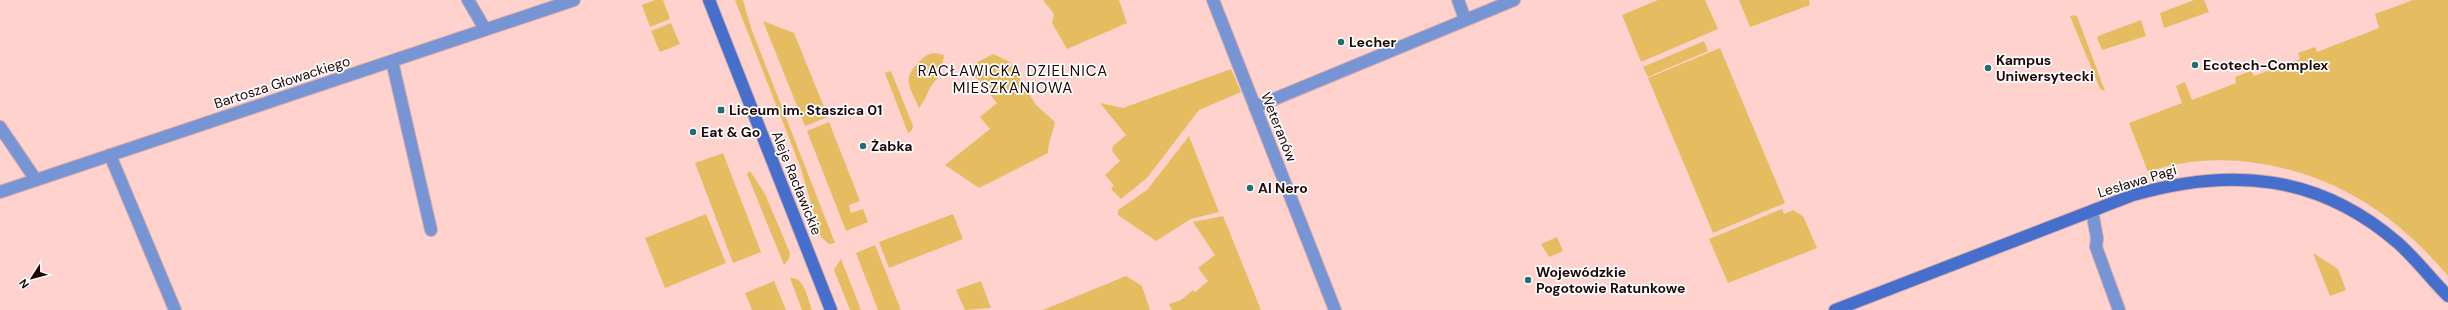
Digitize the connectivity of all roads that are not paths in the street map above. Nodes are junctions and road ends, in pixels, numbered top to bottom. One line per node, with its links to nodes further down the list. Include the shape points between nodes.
1 (468, 0): 8 (street)
2 (574, 0): 8 (street, Bartosza Głowackiego)
3 (709, 0): 21 (street, Aleje Racławickie)
4 (1212, 0): 10 (street, Weteranów)
5 (1458, 0): 7 (street)
6 (1514, 0): 7 (street)
7 (1465, 19): 10 (street)
8 (485, 29): 9 (street, Bartosza Głowackiego)
9 (392, 61): 12 (street, Bartosza Głowackiego); 16 (street)
10 (1255, 107): 22 (street, Weteranów)
11 (0, 128): 13 (street)
12 (110, 155): 13 (street, Bartosza Głowackiego); 20 (street)
13 (36, 180): 14 (street, Bartosza Głowackiego)
14 (0, 192)
15 (2092, 211): 17 (street, Lesława Pagi, via 2133,195 2191,181 2234,178 2275,183 2312,193 2368,219 2408,252); 23 (street, Lesława Pagi); 24 (street, via 2096,247)
16 (431, 230)
17 (2438, 286): 18 (street, Lesława Pagi); 19 (street, Lesława Pagi)
18 (2448, 296)
19 (2448, 301)
20 (175, 310)
21 (831, 310)
22 (1336, 310)
23 (1835, 310)
24 (2119, 310)

